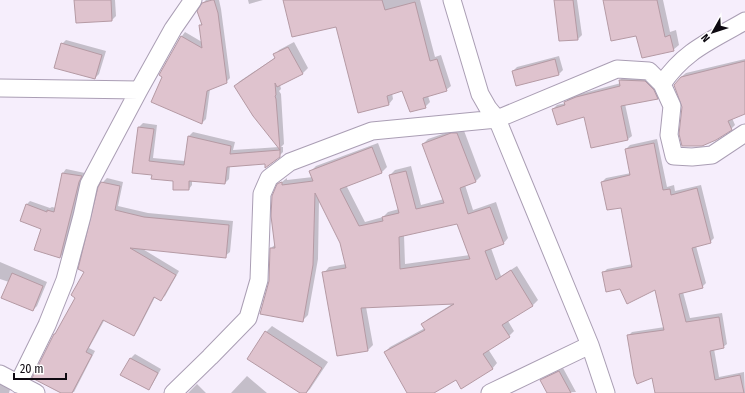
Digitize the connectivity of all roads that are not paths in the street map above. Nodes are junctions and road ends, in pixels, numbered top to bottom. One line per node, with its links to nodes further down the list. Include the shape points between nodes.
1 (194, 0): 6 (street, via 173,29)
2 (452, 0): 7 (street, via 480,94)
3 (745, 21): 4 (street, via 699,46 670,72)
4 (662, 84): 7 (street, via 649,72 616,69); 8 (street, via 672,106 669,135 674,156 712,155)
5 (0, 88): 6 (street)
6 (139, 90): 11 (street, via 89,184 65,280 47,325)
7 (497, 119): 9 (street); 13 (street, via 372,131 290,162 270,178 262,194 259,280 248,318)
8 (745, 133)
9 (590, 345): 14 (street); 15 (street)
10 (0, 374): 11 (street)
11 (18, 384): 12 (street)
12 (36, 393)
13 (173, 393)
14 (490, 393)
15 (606, 393)

